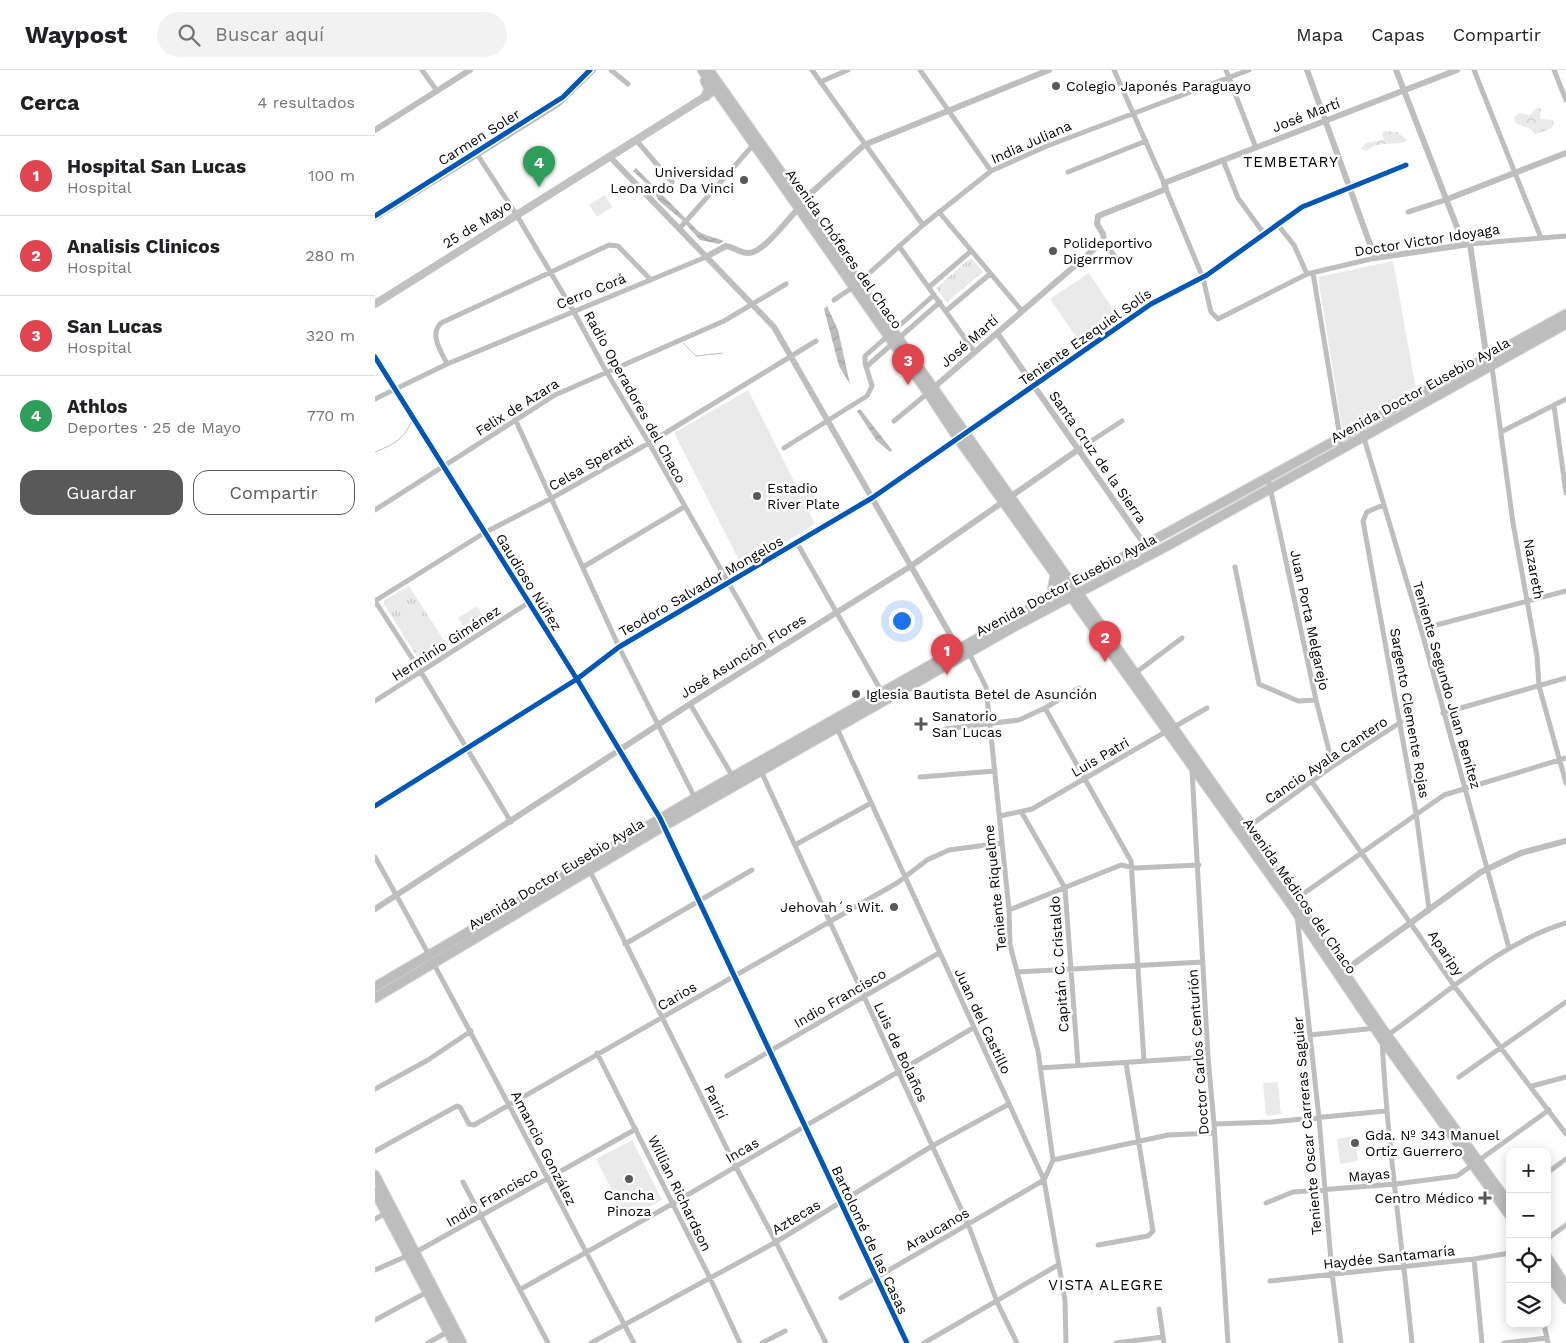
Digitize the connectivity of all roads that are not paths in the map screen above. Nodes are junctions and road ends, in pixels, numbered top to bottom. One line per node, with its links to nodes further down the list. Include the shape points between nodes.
1 (422, 70): 23 (street)
2 (470, 70): 23 (street)
3 (593, 70): 36 (street, Carmen Soler, via 564,99)
4 (611, 70): 21 (street)
5 (700, 70): 22 (main road, Avenida Chóferes del Chaco); 22 (main road)
6 (709, 70): 22 (main road, Avenida Chóferes del Chaco)
7 (812, 70): 20 (street)
8 (848, 70): 20 (street)
9 (920, 70): 26 (street)
10 (1049, 70): 26 (street)
11 (1115, 70): 27 (street)
12 (1226, 70): 19 (street)
13 (1249, 70): 19 (street, India Juliana)
14 (1307, 70): 28 (street)
15 (1396, 70): 24 (street)
16 (1457, 70): 24 (street, José Martí)
17 (1474, 70): 42 (street)
18 (1554, 70): 25 (street)
19 (1229, 77): 27 (street, India Juliana); 34 (street)
20 (820, 82): 33 (street)
21 (627, 84)
22 (714, 89): 30 (main road, 25 de Mayo); 32 (main road, Avenida Chóferes del Chaco); 32 (main road, Avenida Chóferes del Chaco, via 751,129)
23 (437, 91): 29 (street)
24 (1404, 91): 28 (street, José Martí); 46 (street)
25 (1566, 100)
26 (947, 110): 33 (street); 40 (street)
27 (1133, 113): 31 (street); 40 (street, India Juliana)
28 (1326, 120): 34 (street, José Martí); 45 (street)
29 (375, 130)
30 (636, 140): 37 (main road, 25 de Mayo); 43 (street)
31 (1146, 140): 41 (street); 44 (street)
32 (756, 142): 47 (main road, Avenida Chóferes del Chaco); 54 (street)
33 (864, 145): 47 (street); 52 (street)
34 (1256, 148): 38 (street, José Martí)
35 (1566, 153): 42 (street)
36 (477, 154): 50 (street, Radio Operadores del Chaco); 51 (street, Carmen Soler)
37 (610, 157): 50 (main road, 25 de Mayo); 54 (street)
38 (1223, 160): 44 (street, José Martí); 55 (street, via 1238,198)
39 (1406, 165): 45 (street, Teniente Ezequiel Solís)
40 (991, 171): 48 (street, India Juliana)
41 (1068, 172)
42 (1514, 173): 46 (street); 57 (street)
43 (672, 182)
44 (1165, 186): 58 (street, José Martí, via 1098,216 1097,224); 68 (street)
45 (1351, 188): 53 (street, Teniente Ezequiel Solís, via 1302,207); 64 (street)
46 (1445, 200): 49 (street); 59 (street)
47 (800, 205): 62 (street, Cerro Corá, via 754,252 726,246); 71 (main road, Avenida Chóferes del Chaco)
48 (939, 212): 52 (street, India Juliana); 61 (street)
49 (1408, 212)
50 (516, 214): 65 (street, Radio Operadores del Chaco); 76 (main road, 25 de Mayo)
51 (375, 218)
52 (923, 225): 60 (street, India Juliana)
53 (1278, 225): 55 (street, Teniente Ezequiel Solís); 67 (street, via 1295,245)
54 (681, 227): 62 (street)
55 (1265, 234): 68 (street, Teniente Ezequiel Solís)
56 (1566, 236): 57 (street, Doctor Victor Idoyaga)
57 (1541, 238): 59 (street, Doctor Victor Idoyaga)
58 (1104, 240): 63 (street, José Martí); 79 (street, José Martí)
59 (1467, 244): 64 (street, Doctor Victor Idoyaga); 89 (street)
60 (899, 246): 71 (street, India Juliana); 72 (street)
61 (970, 252): 66 (street); 72 (street)
62 (706, 257): 69 (street, Cerro Corá); 77 (street)
63 (1115, 257)
64 (1375, 258): 67 (street, Doctor Victor Idoyaga)
65 (551, 272): 69 (street, via 613,244); 80 (street, Radio Operadores del Chaco); 90 (street, via 441,323 435,334)
66 (990, 274): 78 (street); 79 (street)
67 (1310, 274): 68 (street, Doctor Victor Idoyaga, via 1289,281 1222,319 1214,318); 107 (street)
68 (1203, 278): 93 (street, Teniente Ezequiel Solís, via 1151,304)
69 (651, 280): 80 (street, Cerro Corá)
70 (786, 284): 77 (street, Felix de Azara)
71 (856, 285): 74 (street); 84 (main road, Avenida Chóferes del Chaco)
72 (929, 287): 73 (street)
73 (934, 295): 75 (street); 84 (street)
74 (834, 300)
75 (940, 302): 78 (street); 84 (street)
76 (375, 304)
77 (753, 305): 88 (street, via 774,327); 92 (street, Felix de Azara)
78 (946, 311): 86 (street)
79 (1022, 311): 83 (street, José Martí)
80 (574, 312): 90 (street, Cerro Corá); 92 (street, Radio Operadores del Chaco)
81 (1566, 314): 89 (main road, Avenida Doctor Eusebio Ayala)
82 (1566, 324): 89 (main road, Avenida Doctor Eusebio Ayala)
83 (997, 334): 86 (street, José Martí); 93 (street, Santa Cruz de la Sierra)
84 (894, 337): 91 (street); 91 (street, via 864,359); 95 (main road, Avenida Chóferes del Chaco)
85 (817, 341): 88 (street, Celsa Speratti)
86 (975, 351): 95 (street, José Martí)
87 (375, 357): 94 (street, Gaudioso Núñez)
88 (790, 358): 102 (street); 108 (street, Celsa Speratti)
89 (1489, 363): 103 (main road, Avenida Doctor Eusebio Ayala); 104 (street, Nazareth); 106 (main road, Avenida Doctor Eusebio Ayala)
90 (447, 364): 94 (street, Cerro Corá)
91 (866, 367): 102 (street, via 871,382 869,393)
92 (606, 371): 99 (street, Felix de Azara, via 555,395); 108 (street, Radio Operadores del Chaco)
93 (1033, 386): 105 (street, Teniente Ezequiel Solís); 110 (street, Santa Cruz de la Sierra)
94 (395, 389): 96 (street, Cerro Corá); 113 (street, Gaudioso Núñez)
95 (931, 391): 100 (street, José Martí); 105 (main road, Avenida Chóferes del Chaco)
96 (375, 399)
97 (1566, 399): 98 (street)
98 (1554, 406): 104 (street); 112 (street)
99 (515, 419): 113 (street, Felix de Azara); 117 (street)
100 (894, 421)
101 (1121, 421): 110 (street, José Asunción Flores)
102 (827, 422): 109 (street); 118 (street)
103 (1361, 428): 106 (street, Teniente Segundo Juan Benítez); 107 (main road, Avenida Doctor Eusebio Ayala)
104 (1501, 432): 136 (street, Nazareth)
105 (962, 437): 118 (street, Teodoro Salvador Mongelos); 119 (main road, Avenida Chóferes del Chaco)
106 (1363, 438): 111 (main road, Avenida Doctor Eusebio Ayala); 121 (street, Teniente Segundo Juan Benítez)
107 (1341, 439): 111 (street); 114 (main road, Avenida Doctor Eusebio Ayala)
108 (649, 443): 117 (street, Celsa Speratti); 122 (street, Radio Operadores del Chaco)
109 (784, 448)
110 (1079, 449): 119 (street, José Asunción Flores); 127 (street, Santa Cruz de la Sierra)
111 (1343, 449): 115 (main road, Avenida Doctor Eusebio Ayala)
112 (1564, 463): 116 (street)
113 (443, 468): 123 (street, Felix de Azara); 125 (street, Gaudioso Núñez)
114 (1268, 478): 115 (street, Juan Porta Melgarejo); 120 (main road, Avenida Doctor Eusebio Ayala)
115 (1270, 488): 124 (main road, Avenida Doctor Eusebio Ayala); 153 (street, Juan Porta Melgarejo)
116 (1566, 493)
117 (553, 498): 125 (street, Celsa Speratti); 129 (street)
118 (872, 498): 126 (street, Teodoro Salvador Mongelos); 128 (street)
119 (1007, 500): 128 (street, José Asunción Flores); 131 (main road, Avenida Chóferes del Chaco); 133 (main road, Avenida Chóferes del Chaco)
120 (1219, 505): 124 (main road); 127 (main road, Avenida Doctor Eusebio Ayala)
121 (1383, 505): 140 (street, Teniente Segundo Juan Benítez); 159 (street, Sargento Clemente Rojas, via 1365,514 1363,521)
122 (684, 507): 129 (street); 132 (street, Radio Operadores del Chaco)
123 (375, 510)
124 (1224, 514): 133 (main road, Avenida Doctor Eusebio Ayala)
125 (484, 533): 137 (street, Celsa Speratti); 138 (street, Gaudioso Núñez)
126 (797, 543): 132 (street, Teodoro Salvador Mongelos); 139 (street)
127 (1145, 545): 133 (main road, Avenida Doctor Eusebio Ayala)
128 (911, 566): 139 (street, José Asunción Flores); 143 (street)
129 (583, 567): 142 (street)
130 (1235, 567): 153 (street, via 1259,684 1298,701)
131 (1055, 574): 133 (main road, Avenida Chóferes del Chaco); 135 (main road)
132 (729, 584): 142 (street, Teodoro Salvador Mongelos); 145 (street, Radio Operadores del Chaco)
133 (1071, 590): 135 (main road, Avenida Doctor Eusebio Ayala); 144 (main road, Avenida Doctor Eusebio Ayala); 147 (main road, Avenida Médicos del Chaco)
134 (1566, 591): 136 (street)
135 (1051, 597): 143 (main road, Avenida Doctor Eusebio Ayala)
136 (1527, 600): 140 (street); 150 (street, Nazareth)
137 (375, 601): 146 (street)
138 (528, 603): 146 (street, Herminio Giménez); 149 (street, Gaudioso Núñez)
139 (837, 612): 145 (street, José Asunción Flores); 152 (street)
140 (1421, 629): 158 (street, Teniente Segundo Juan Benítez)
141 (1182, 638): 147 (street)
142 (619, 647): 149 (street, Teodoro Salvador Mongelos); 162 (street)
143 (959, 650): 152 (main road, Avenida Doctor Eusebio Ayala)
144 (969, 653): 152 (main road, Avenida Doctor Eusebio Ayala); 161 (street, Teniente Riquelme, via 985,682)
145 (769, 654): 155 (street, José Asunción Flores)
146 (421, 672): 154 (street, Herminio Giménez); 165 (street)
147 (1132, 675): 164 (main road, Avenida Médicos del Chaco)
148 (1566, 678): 150 (street)
149 (577, 679): 165 (street, Teodoro Salvador Mongelos); 166 (street, Gaudioso Núñez)
150 (1539, 686): 158 (street); 168 (street, Nazareth)
151 (1079, 688): 156 (street)
152 (885, 697): 160 (main road, Avenida Doctor Eusebio Ayala)
153 (1316, 700): 170 (street, Juan Porta Melgarejo)
154 (375, 701)
155 (690, 704): 162 (street, José Asunción Flores); 173 (street)
156 (1045, 708): 161 (street, via 1019,720); 175 (street)
157 (1207, 708): 164 (street, Luis Patri)
158 (1443, 713): 178 (street, Teniente Segundo Juan Benítez)
159 (1401, 722): 170 (street, Cancio Ayala Cantero); 183 (street, Sargento Clemente Rojas)
160 (835, 724): 171 (main road, Avenida Doctor Eusebio Ayala); 173 (main road, Avenida Doctor Eusebio Ayala); 180 (street, Juan del Castillo)
161 (989, 724): 163 (street); 172 (street, Teniente Riquelme)
162 (658, 725): 166 (street, José Asunción Flores); 179 (street)
163 (945, 729)
164 (1170, 730): 169 (main road, Avenida Médicos del Chaco); 175 (street, Luis Patri)
165 (467, 749): 181 (street, Teodoro Salvador Mongelos); 185 (street)
166 (621, 751): 185 (street, José Asunción Flores); 186 (street, Gaudioso Núñez)
167 (1566, 758): 168 (street)
168 (1560, 760): 177 (street, Nazareth); 178 (street)
169 (1195, 765): 187 (main road, Avenida Médicos del Chaco); 193 (street, Doctor Carlos Centurión)
170 (1333, 766): 176 (street, Cancio Ayala Cantero)
171 (761, 771): 186 (main road, Avenida Doctor Eusebio Ayala); 190 (street, Luis de Bolaños)
172 (995, 771): 174 (street); 184 (street, Teniente Riquelme)
173 (733, 777): 179 (main road, Avenida Doctor Eusebio Ayala)
174 (921, 777)
175 (1085, 779): 182 (street, Luis Patri); 194 (street)
176 (1312, 782): 187 (street, Cancio Ayala Cantero); 191 (street, Aparipy)
177 (1566, 783)
178 (1465, 788): 183 (street, via 1445,795); 195 (street, Teniente Segundo Juan Benítez)
179 (695, 798): 186 (main road, Avenida Doctor Eusebio Ayala)
180 (871, 803): 190 (street); 198 (street, Juan del Castillo)
181 (375, 806)
182 (1023, 813): 184 (street, Luis Patri); 199 (street, Capitán C. Cristaldo)
183 (1416, 813): 191 (street); 205 (street, Sargento Clemente Rojas)
184 (1000, 816): 189 (street, Teniente Riquelme)
185 (511, 822): 200 (street, José Asunción Flores)
186 (662, 822): 196 (main road, Avenida Doctor Eusebio Ayala); 201 (street, Bartolomé de las Casas); 212 (main road, Avenida Doctor Eusebio Ayala)
187 (1242, 832): 202 (main road, Avenida Médicos del Chaco)
188 (1566, 841): 195 (street, via 1521,853)
189 (1002, 843): 198 (street, Carios, via 949,850 927,860); 204 (street, Teniente Riquelme)
190 (795, 845): 207 (street, Luis de Bolaños)
191 (1362, 852): 202 (street); 208 (street, Aparipy)
192 (375, 857): 200 (street, Amancio González)
193 (1199, 865): 194 (street); 215 (street, Doctor Carlos Centurión)
194 (1133, 867): 199 (street, via 1121,864 1111,867); 216 (street)
195 (1488, 868): 205 (street); 211 (street, Teniente Segundo Juan Benítez)
196 (589, 870): 210 (street, Parirí); 214 (main road, Avenida Doctor Eusebio Ayala)
197 (752, 870): 201 (street)
198 (905, 877): 207 (street, Carios); 213 (street, Juan del Castillo)
199 (1065, 888): 204 (street); 217 (street, Capitán C. Cristaldo)
200 (397, 895): 203 (street, José Asunción Flores); 212 (street, Amancio González)
201 (698, 902): 210 (street); 220 (street, Bartolomé de las Casas)
202 (1293, 902): 206 (main road, Avenida Médicos del Chaco)
203 (375, 909)
204 (1009, 910): 218 (street, Teniente Riquelme)
205 (1429, 910): 208 (street)
206 (1299, 911): 219 (main road, Avenida Médicos del Chaco); 230 (street, Teniente Oscar Carreras Saguier)
207 (829, 922): 220 (street, Carios); 223 (street, Luis de Bolaños)
208 (1412, 922): 219 (street); 221 (street, Aparipy)
209 (1566, 923): 211 (street, via 1546,929)
210 (625, 944): 226 (street, Parirí)
211 (1509, 948): 221 (street)
212 (430, 954): 214 (street, Amancio González); 222 (main road, Avenida Doctor Eusebio Ayala)
213 (939, 954): 223 (street, Indio Francisco); 227 (street, Juan del Castillo)
214 (435, 962): 224 (main road, Avenida Doctor Eusebio Ayala); 228 (street, Amancio González)
215 (1203, 962): 216 (street); 234 (street, Doctor Carlos Centurión)
216 (1138, 965): 217 (street); 235 (street)
217 (1071, 968): 218 (street); 237 (street, Capitán C. Cristaldo)
218 (1017, 972): 238 (street, Teniente Riquelme)
219 (1341, 973): 229 (main road, Avenida Médicos del Chaco)
220 (733, 977): 226 (street, Carios); 232 (street, Bartolomé de las Casas)
221 (1455, 986): 229 (street); 231 (street, Aparipy)
222 (375, 987)
223 (863, 997): 232 (street, Indio Francisco); 239 (street, Luis de Bolaños)
224 (375, 998)
225 (1566, 1002): 231 (street)
226 (663, 1018): 233 (street, Carios); 261 (street, Parirí)
227 (973, 1028): 239 (street, Incas); 246 (street, Juan del Castillo)
228 (471, 1030): 244 (street, via 422,1064); 245 (street, Amancio González)
229 (1381, 1033): 230 (street); 248 (street); 260 (main road, Avenida Médicos del Chaco)
230 (1310, 1035): 249 (street, Teniente Oscar Carreras Saguier)
231 (1501, 1047): 241 (street); 243 (street, Aparipy)
232 (768, 1052): 240 (street, Indio Francisco); 251 (street, Bartolomé de las Casas)
233 (597, 1053): 245 (street, Carios); 252 (street, Willian Richardson)
234 (1208, 1057): 235 (street); 250 (street, Doctor Carlos Centurión)
235 (1144, 1061): 236 (street)
236 (1126, 1063): 237 (street); 255 (street)
237 (1077, 1065): 238 (street)
238 (1040, 1068): 258 (street, Teniente Riquelme)
239 (898, 1074): 251 (street, Incas); 256 (street, Luis de Bolaños)
240 (727, 1076)
241 (1459, 1077)
242 (1566, 1077): 243 (street)
243 (1532, 1086): 247 (street, Aparipy)
244 (375, 1089)
245 (509, 1104): 257 (street, Carios, via 472,1125 457,1106); 264 (street, Amancio González)
246 (1009, 1104): 256 (street, Aztecas); 265 (street, Juan del Castillo)
247 (1549, 1110): 254 (street, Aparipy); 260 (street, Mayas)
248 (1385, 1111): 249 (street); 267 (street)
249 (1319, 1118): 250 (street); 268 (street, Teniente Oscar Carreras Saguier)
250 (1214, 1124): 253 (street, Doctor Carlos Centurión)
251 (804, 1128): 261 (street, Incas); 271 (street, Bartolomé de las Casas)
252 (636, 1129): 264 (street, Indio Francisco); 272 (street, Willian Richardson)
253 (1214, 1133): 255 (street, via 1168,1135); 323 (street, Doctor Carlos Centurión)
254 (1566, 1134)
255 (1138, 1143): 258 (street); 282 (street, via 1152,1233)
256 (932, 1146): 271 (street, Aztecas); 278 (street, Luis de Bolaños)
257 (375, 1151)
258 (1053, 1160): 265 (street)
259 (1566, 1160): 262 (street)
260 (1476, 1162): 267 (street, Mayas, via 1455,1177); 270 (main road, Avenida Médicos del Chaco); 274 (main road, Avenida Médicos del Chaco)
261 (736, 1167): 272 (street, Incas); 281 (street, Parirí)
262 (1551, 1170)
263 (375, 1175): 275 (main road)
264 (546, 1178): 276 (street, Indio Francisco); 283 (street, Amancio González)
265 (1044, 1180): 278 (street, Araucanos); 288 (street, Juan del Castillo)
266 (463, 1182): 276 (street)
267 (1396, 1184): 268 (street, Mayas); 289 (street)
268 (1325, 1190): 273 (street, Mayas, via 1293,1192); 291 (street, Teniente Oscar Carreras Saguier)
269 (375, 1192): 275 (main road)
270 (1506, 1200)
271 (841, 1203): 281 (street, Aztecas); 293 (street, Bartolomé de las Casas)
272 (672, 1204): 283 (street, Incas); 292 (street, Willian Richardson)
273 (1266, 1204)
274 (1506, 1210)
275 (390, 1211): 277 (street); 284 (main road)
276 (481, 1216): 284 (street, Indio Francisco); 297 (street)
277 (375, 1220)
278 (968, 1224): 293 (street, Araucanos); 301 (street, Luis de Bolaños)
279 (1566, 1225): 280 (street)
280 (1548, 1238)
281 (776, 1242): 292 (street, Aztecas); 317 (street, Parirí)
282 (1097, 1245)
283 (584, 1252): 297 (street, Incas); 304 (street, Amancio González)
284 (412, 1254): 290 (street, Indio Francisco); 298 (main road)
285 (1506, 1254): 286 (street, Haydée Santamaría)
286 (1474, 1259): 289 (street, Haydée Santamaría); 326 (street)
287 (1551, 1263): 296 (main road)
288 (1059, 1266): 301 (street); 321 (street, Juan del Castillo, via 1065,1300)
289 (1405, 1266): 291 (street, Haydée Santamaría); 325 (street)
290 (375, 1270)
291 (1332, 1273): 295 (street, Haydée Santamaría); 324 (street, Teniente Oscar Carreras Saguier)
292 (710, 1278): 304 (street, Aztecas); 315 (street, Willian Richardson)
293 (876, 1278): 299 (street, Araucanos); 318 (street, Bartolomé de las Casas)
294 (1551, 1278): 300 (main road)
295 (1270, 1281)
296 (1566, 1286)
297 (521, 1289): 312 (street)
298 (430, 1290): 303 (street); 305 (main road)
299 (841, 1298)
300 (1566, 1299)
301 (997, 1302): 319 (street); 320 (street, Luis de Bolaños)
302 (1159, 1309): 307 (street)
303 (375, 1320)
304 (624, 1324): 313 (street, Aztecas); 314 (street, Amancio González)
305 (451, 1330): 309 (street); 310 (main road); 311 (main road)
306 (785, 1331): 316 (street)
307 (1163, 1340): 322 (street)
308 (1547, 1340): 327 (street)
309 (427, 1343)
310 (453, 1343)
311 (462, 1343)
312 (549, 1343)
313 (591, 1343)
314 (634, 1343)
315 (740, 1343)
316 (762, 1343)
317 (826, 1343)
318 (907, 1343)
319 (925, 1343)
320 (1017, 1343)
321 (1066, 1343)
322 (1116, 1343)
323 (1228, 1343)
324 (1341, 1343)
325 (1412, 1343)
326 (1482, 1343)
327 (1504, 1343)

